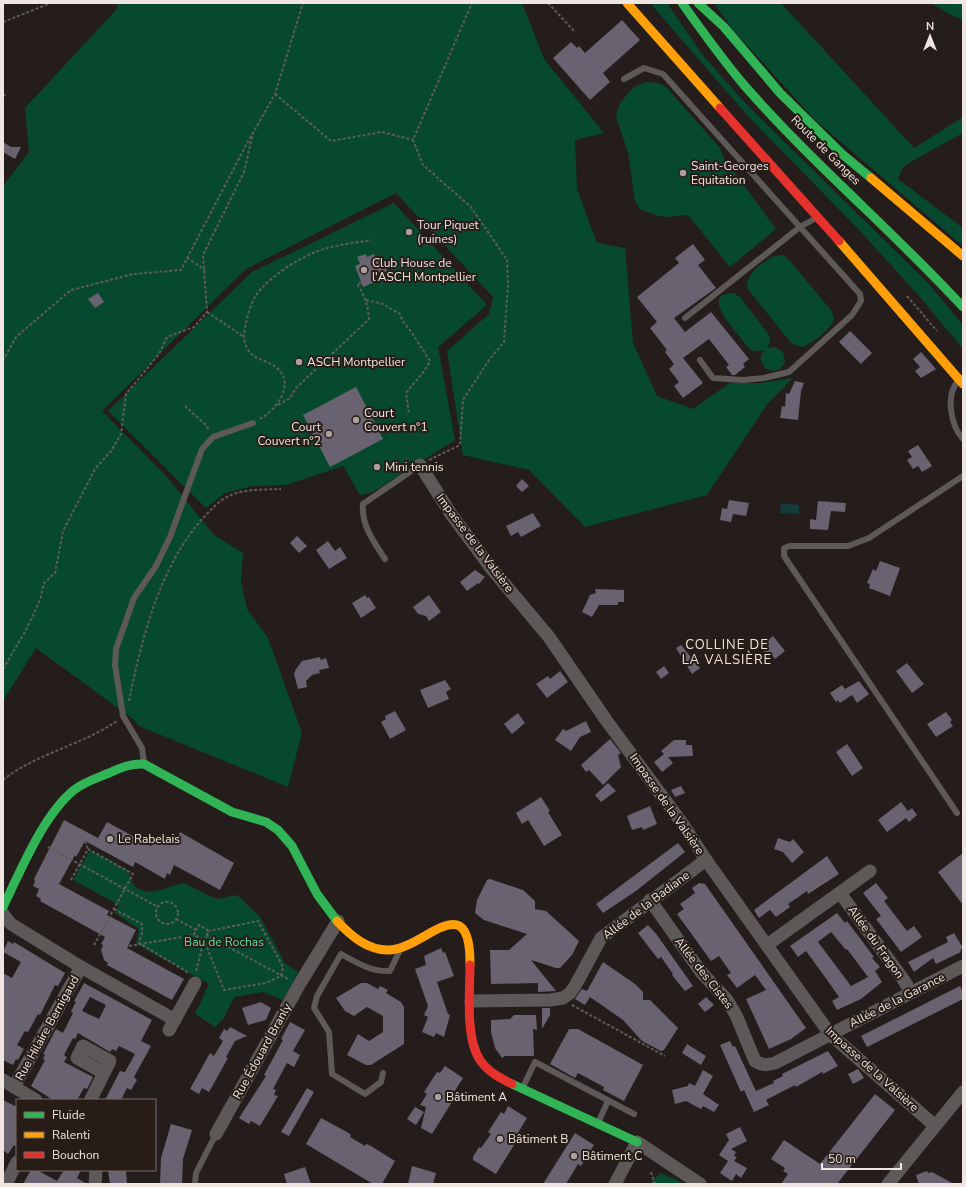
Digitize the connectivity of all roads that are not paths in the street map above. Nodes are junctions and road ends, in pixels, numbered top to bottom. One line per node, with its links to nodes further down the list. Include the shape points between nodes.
1 (627, 3): 6 (street)
2 (682, 3): 9 (street, Route de Ganges, via 722,57 756,96)
3 (698, 3): 5 (street, Route de Ganges, via 765,88); 8 (street, via 724,27 780,93 842,154)
4 (624, 78): 7 (lane, via 644,68 663,74)
5 (848, 171)
6 (818, 217): 7 (lane); 12 (street)
7 (800, 227): 10 (lane); 11 (lane, via 860,294 858,308 797,367 782,375 743,380 713,378)
8 (963, 256)
9 (963, 306)
10 (685, 318)
11 (700, 360)
12 (962, 381): 14 (lane, via 952,390 952,409 955,428)
13 (253, 423): 18 (lane, via 213,437 202,449 170,537 156,566 134,598 116,649 115,665 123,716 142,748)
14 (963, 439)
15 (420, 465): 17 (lane, via 363,504 365,526); 20 (street, Impasse de la Valsière, via 451,514 491,568 549,638)
16 (963, 476): 19 (lane, via 869,538 848,546 784,548 784,556)
17 (385, 559)
18 (144, 764): 24 (street, via 133,763 74,789 63,799 38,841); 25 (street, via 234,813 262,819 272,824 289,843 314,890)
19 (957, 813)
20 (706, 860): 23 (street, Allée de la Badiane); 26 (street, Impasse de la Valsière)
21 (870, 871): 22 (street)
22 (840, 893): 26 (street); 31 (street, Allée du Fragon)
23 (650, 900): 32 (street, Allée de la Badiane, via 601,938 573,990 563,998); 33 (street, Allée des Cistes, via 701,972 727,1000 755,1061 767,1065 775,1063)
24 (4, 909): 29 (street, Rue Hilaire Bernigaud, via 11,924)
25 (338, 922): 27 (street, via 354,937 372,948); 45 (street, Rue Édouard Branly, via 299,985)
26 (767, 945): 33 (street, Impasse de la Valsière)
27 (400, 948): 32 (street, via 440,926 452,925 463,930 470,943); 35 (lane, via 390,971 366,968 342,954 317,996 314,1008 329,1032 332,1074 365,1094 381,1082)
28 (963, 966): 31 (street, Allée de la Garance)
29 (81, 967): 30 (street, via 172,1025); 36 (street, Rue Hilaire Bernigaud)
30 (195, 982)
31 (911, 992): 33 (street, Allée de la Garance)
32 (471, 1001): 37 (street, via 473,1043 480,1061 497,1077)
33 (830, 1034): 44 (street, Impasse de la Valsière)
34 (104, 1073): 40 (street)
35 (383, 1073)
36 (9, 1084): 39 (street, Rue Hilaire Bernigaud)
37 (523, 1089): 41 (lane, via 535,1062); 43 (street)
38 (963, 1092): 44 (street)
39 (34, 1099)
40 (91, 1099)
41 (608, 1101): 42 (lane); 43 (lane)
42 (634, 1114)
43 (598, 1123): 46 (street)
44 (934, 1125): 54 (street)
45 (216, 1134): 51 (lane, Rue Édouard Branly, via 196,1173)
46 (637, 1142): 52 (street); 53 (street)
47 (16, 1164): 49 (street)
48 (96, 1171): 50 (street)
49 (6, 1184)
50 (95, 1184)
51 (195, 1184)
52 (615, 1184)
53 (700, 1184)
54 (888, 1184)

